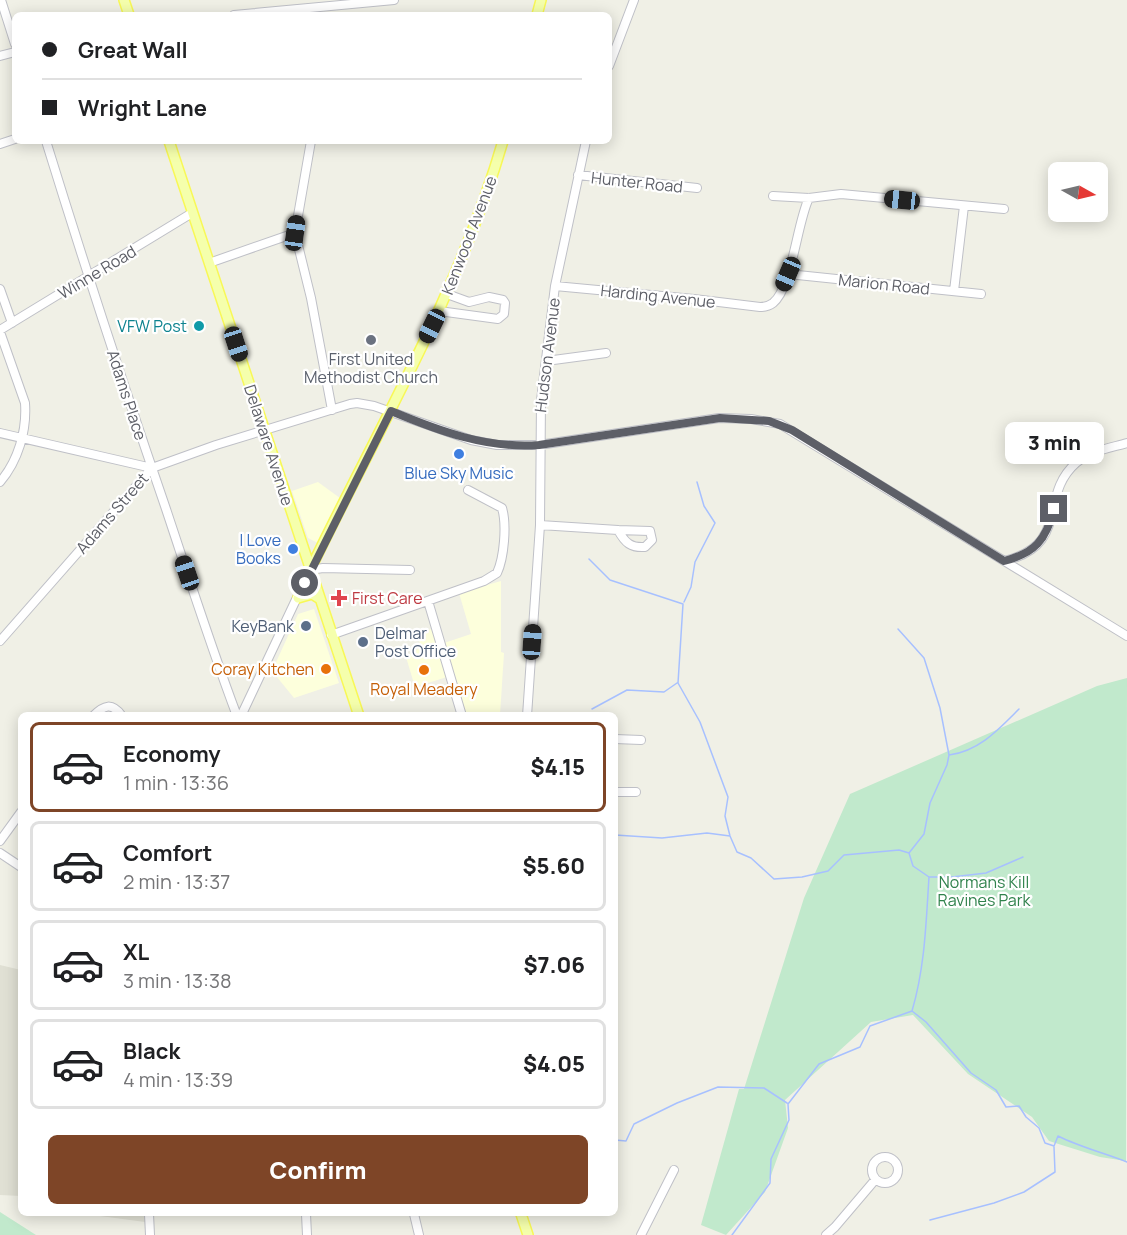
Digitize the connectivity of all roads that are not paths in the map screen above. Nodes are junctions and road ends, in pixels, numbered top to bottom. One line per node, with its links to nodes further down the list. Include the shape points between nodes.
1 (1, 0): 9 (street)
2 (394, 0): 4 (street)
3 (634, 0): 10 (street)
4 (375, 1): 6 (street)
5 (313, 4): 6 (street); 7 (street)
6 (336, 5): 8 (street)
7 (256, 12)
8 (335, 12)
9 (12, 35)
10 (612, 58)
11 (47, 144): 26 (street, Adams Place)
12 (170, 144): 22 (main road, Delaware Avenue)
13 (310, 144): 23 (street)
14 (502, 144): 30 (main road, Kenwood Avenue, via 484,203)
15 (585, 144): 16 (street, Hudson Avenue)
16 (578, 176): 17 (street, Hunter Road); 27 (street, Hudson Avenue)
17 (697, 188)
18 (773, 196): 19 (street)
19 (809, 198): 20 (street, via 841,194); 25 (street)
20 (964, 206): 21 (street); 29 (street)
21 (1004, 209)
22 (192, 213): 24 (main road, Delaware Avenue); 26 (street, Winne Road)
23 (295, 233): 24 (street); 37 (street)
24 (209, 263): 39 (main road, Delaware Avenue)
25 (788, 274): 27 (street, Harding Avenue, via 774,302 760,307); 29 (street, Marion Road)
26 (88, 277): 33 (street, Winne Road); 44 (street, Adams Place)
27 (555, 286): 36 (street, Hudson Avenue)
28 (0, 289): 33 (street)
29 (954, 291): 31 (street, Marion Road)
30 (447, 294): 32 (main road, Kenwood Avenue); 32 (street, via 470,302 489,297 503,300 504,314 498,320)
31 (981, 294)
32 (439, 311): 38 (main road, Kenwood Avenue)
33 (12, 323): 34 (street, Winne Road)
34 (0, 331): 41 (street, via 25,403)
35 (606, 353): 36 (street)
36 (546, 361): 43 (street, Hudson Avenue)
37 (332, 410): 38 (street, Adams Street, via 357,403); 39 (street, Adams Street)
38 (391, 411): 43 (street, Adams Street, via 474,441); 50 (main road, Kenwood Avenue)
39 (265, 430): 44 (street, Adams Street); 50 (main road, Delaware Avenue)
40 (0, 433): 41 (street)
41 (21, 437): 44 (street); 45 (street, via 15,460)
42 (1127, 443): 49 (street, via 1088,454 1076,463 1062,484 1041,541 1024,554)
43 (536, 446): 47 (street, Hudson Avenue, via 541,478); 49 (street, Adams Street, via 720,418 771,421 792,430)
44 (152, 468): 57 (street, Adams Street); 58 (street, Adams Place)
45 (0, 482)
46 (468, 490): 54 (street, via 502,508 500,568 493,577)
47 (540, 525): 48 (street); 66 (street, Hudson Avenue)
48 (618, 530)
49 (1004, 561): 56 (street, Adams Street)
50 (310, 570): 51 (street); 52 (street, Kenwood Avenue); 53 (main road, Delaware Avenue)
51 (410, 570)
52 (298, 597): 53 (main road, via 312,594); 59 (street, Kenwood Avenue)
53 (320, 599): 55 (main road, Delaware Avenue)
54 (428, 601): 55 (street); 65 (street)
55 (331, 635): 64 (main road, Delaware Avenue)
56 (1127, 636)
57 (0, 641)
58 (230, 698): 59 (street); 62 (street, Adams Place)
59 (246, 706): 63 (street, Kenwood Avenue)
60 (97, 712): 61 (street, via 104,706)
61 (118, 712)
62 (237, 712)
63 (242, 712)
64 (358, 712)
65 (461, 712)
66 (527, 712)
67 (618, 739): 68 (street)
68 (641, 740)
69 (618, 792): 70 (street)
70 (636, 792)
71 (18, 816): 72 (street)
72 (0, 841)
73 (0, 853): 74 (street)
74 (18, 865)
75 (674, 1170): 85 (street)
76 (875, 1180): 86 (street)
77 (149, 1216): 81 (street)
78 (306, 1216): 82 (street)
79 (414, 1216): 83 (street)
80 (523, 1216): 84 (main road)
81 (150, 1235)
82 (307, 1235)
83 (419, 1235)
84 (528, 1235)
85 (641, 1235)
86 (826, 1235)

